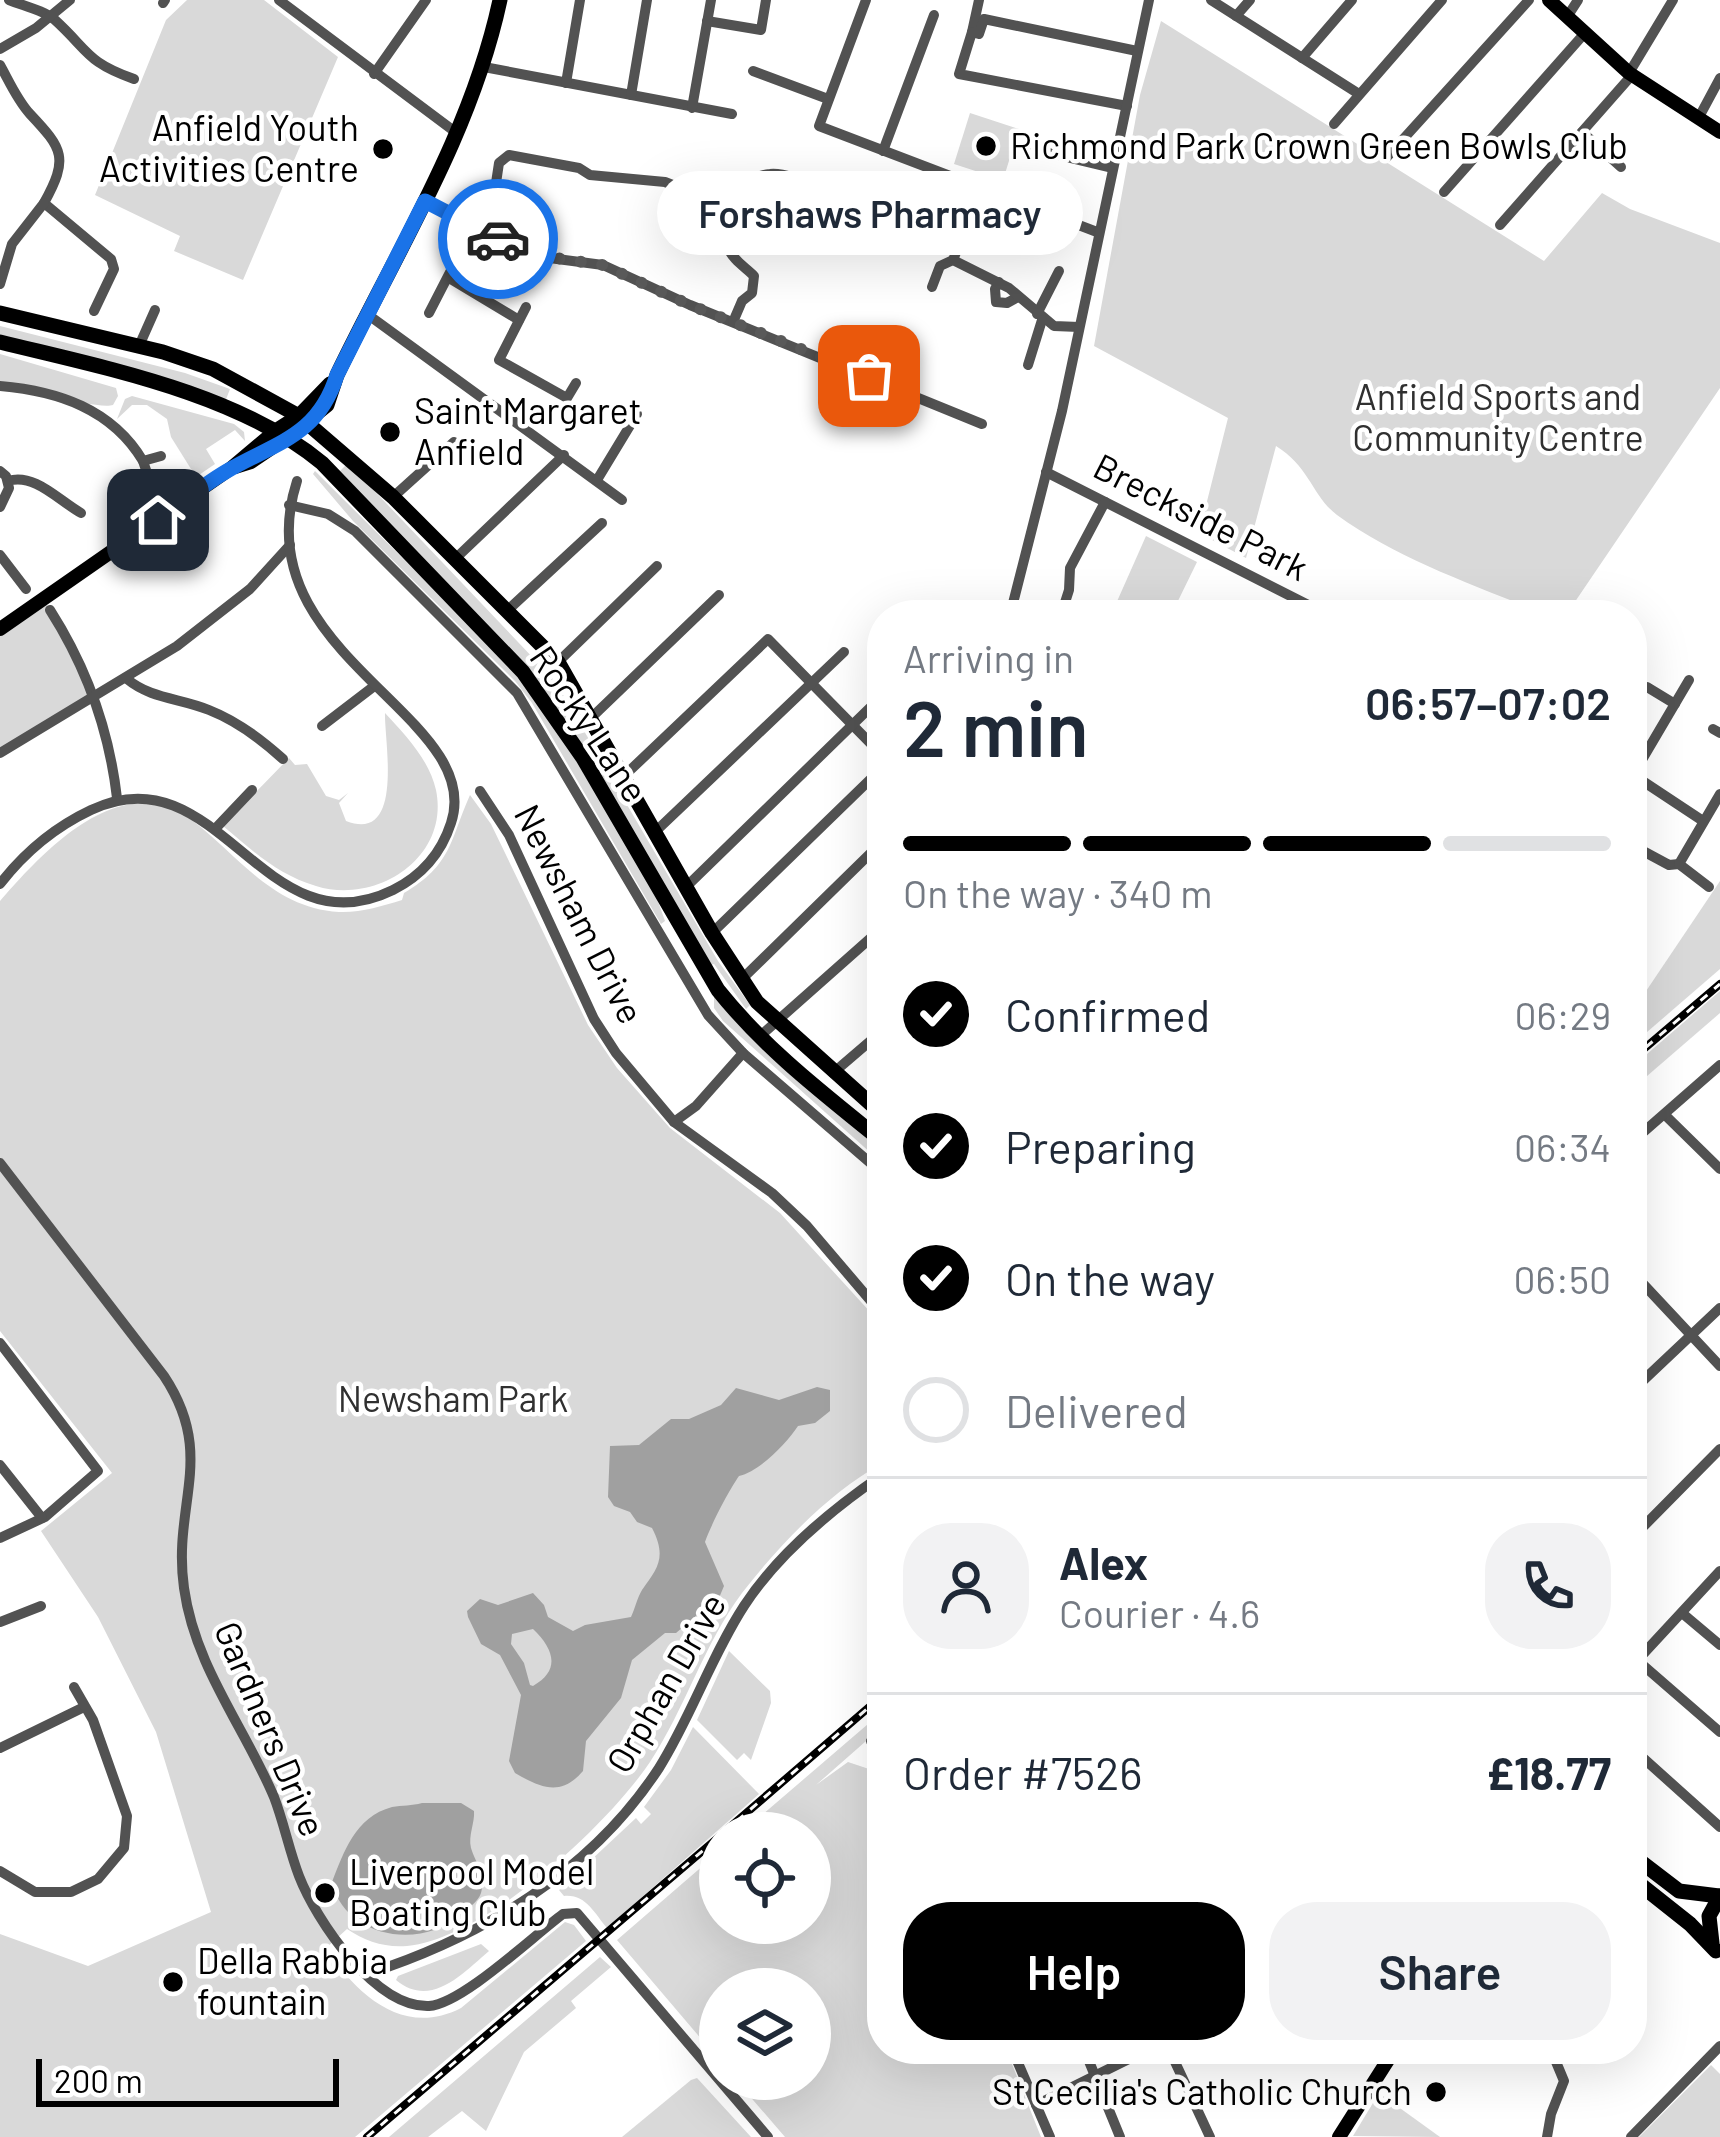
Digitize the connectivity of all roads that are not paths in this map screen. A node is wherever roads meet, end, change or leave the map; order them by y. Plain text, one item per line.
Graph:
1 (9, 0) edge
2 (70, 0) edge
3 (279, 0) edge
4 (426, 0) edge
5 (500, 0) edge
6 (580, 0) edge
7 (647, 0) edge
8 (711, 0) edge
9 (766, 0) edge
10 (866, 0) edge
11 (979, 0) edge
12 (1149, 0) edge
13 (1210, 0) edge
14 (1250, 0) edge
15 (1352, 0) edge
16 (1442, 0) edge
17 (1529, 0) edge
18 (1549, 0) edge
19 (1578, 0) edge
20 (1673, 0) edge
21 (934, 15) dead end
22 (52, 16) junction
23 (1236, 16) junction
24 (1567, 17) junction
25 (707, 21) junction
26 (972, 32) junction
27 (1585, 34) junction
28 (0, 49) edge
29 (1137, 51) junction
30 (1302, 58) junction
31 (0, 64) edge
32 (484, 67) junction
33 (753, 71) dead end
34 (374, 74) junction
35 (1631, 74) junction
36 (1720, 78) edge
37 (134, 79) dead end
38 (566, 83) junction
39 (1359, 94) junction
40 (632, 95) junction
41 (828, 99) junction
42 (1127, 106) junction
43 (692, 108) junction
44 (732, 114) dead end
45 (1698, 119) junction
46 (1334, 124) dead end
47 (1582, 132) junction
48 (1720, 132) edge
49 (458, 134) junction
50 (1020, 146) dead end
51 (883, 151) junction
52 (1387, 157) dead end
53 (1621, 167) dead end
54 (1112, 168) junction
55 (1444, 192) dead end
56 (833, 194) dead end
57 (425, 201) junction
58 (44, 203) junction
59 (731, 208) junction
60 (969, 220) dead end
61 (1500, 225) dead end
62 (472, 229) junction
63 (1097, 232) junction
64 (953, 260) junction
65 (1058, 271) dead end
66 (449, 278) junction
67 (0, 284) edge
68 (932, 287) dead end
69 (88, 289) dead end
70 (102, 294) junction
71 (526, 307) dead end
72 (155, 310) dead end
73 (94, 311) dead end
74 (0, 313) edge
75 (429, 313) dead end
76 (367, 314) junction
77 (1040, 317) junction
78 (519, 320) junction
79 (733, 322) junction
80 (1078, 327) junction
81 (0, 342) edge
82 (139, 346) junction
83 (1028, 365) dead end
84 (576, 383) dead end
85 (0, 386) edge
86 (637, 414) dead end
87 (304, 420) junction
88 (982, 424) dead end
89 (279, 435) junction
90 (454, 442) dead end
91 (564, 455) junction
92 (161, 456) dead end
93 (143, 461) junction
94 (1046, 472) junction
95 (4, 476) edge
96 (148, 479) dead end
97 (597, 480) junction
98 (297, 481) dead end
99 (393, 497) junction
100 (622, 500) dead end
101 (1105, 502) junction
102 (65, 504) junction
103 (289, 505) junction
104 (0, 507) edge
105 (81, 513) dead end
106 (56, 519) dead end
107 (602, 523) dead end
108 (290, 545) junction
109 (0, 555) edge
110 (455, 559) junction
111 (657, 566) dead end
112 (6, 571) edge
113 (26, 589) dead end
114 (719, 595) dead end
115 (1014, 600) edge
116 (1065, 600) edge
117 (1298, 600) edge
118 (509, 609) junction
119 (50, 610) dead end
120 (0, 629) edge
121 (844, 652) dead end
122 (558, 662) junction
123 (127, 679) junction
124 (1689, 680) dead end
125 (812, 684) junction
126 (374, 687) junction
127 (1647, 687) dead end
128 (94, 696) junction
129 (1676, 704) junction
130 (867, 711) edge
131 (592, 717) junction
132 (853, 725) junction
133 (322, 726) dead end
134 (867, 739) edge
135 (1647, 751) edge
136 (0, 753) edge
137 (284, 759) dead end
138 (624, 776) junction
139 (867, 783) edge
140 (1647, 784) edge
141 (252, 790) dead end
142 (479, 791) dead end
143 (1720, 794) edge
144 (117, 798) junction
145 (1702, 821) junction
146 (215, 830) junction
147 (656, 831) junction
148 (1647, 852) edge
149 (867, 857) edge
150 (1679, 863) junction
151 (0, 884) edge
152 (687, 886) junction
153 (1708, 887) dead end
154 (712, 933) junction
155 (867, 941) edge
156 (741, 980) junction
157 (776, 1021) junction
158 (759, 1037) junction
159 (867, 1044) edge
160 (743, 1053) junction
161 (1720, 1065) edge
162 (833, 1073) junction
163 (867, 1101) edge
164 (1665, 1115) junction
165 (674, 1122) junction
166 (867, 1128) edge
167 (1647, 1130) edge
168 (867, 1159) edge
169 (0, 1162) edge
170 (1720, 1169) edge
171 (1647, 1288) edge
172 (867, 1297) edge
173 (1720, 1308) edge
174 (1691, 1336) junction
175 (0, 1343) edge
176 (1720, 1366) edge
177 (1647, 1377) edge
178 (1720, 1449) edge
179 (0, 1465) edge
180 (867, 1485) edge
181 (42, 1518) junction
182 (1647, 1523) edge
183 (0, 1538) edge
184 (1720, 1571) edge
185 (41, 1606) dead end
186 (1682, 1613) junction
187 (0, 1622) edge
188 (1720, 1645) edge
189 (1647, 1650) edge
190 (1647, 1673) edge
191 (74, 1687) dead end
192 (82, 1708) junction
193 (1720, 1732) edge
194 (0, 1748) edge
195 (1647, 1761) edge
196 (1720, 1827) edge
197 (1647, 1866) edge
198 (0, 1871) edge
199 (1647, 1890) edge
200 (1719, 1896) edge
201 (1718, 1954) edge
202 (367, 1974) junction
203 (1720, 2046) edge
204 (1018, 2064) edge
205 (1090, 2064) edge
206 (1120, 2064) edge
207 (1176, 2064) edge
208 (1384, 2064) edge
209 (1557, 2064) edge
210 (1095, 2077) junction
211 (1036, 2105) junction
212 (768, 2137) edge
213 (1050, 2137) edge
214 (1120, 2137) edge
215 (1210, 2137) edge
216 (1339, 2137) edge
217 (1547, 2137) edge
218 (1631, 2137) edge

1 - 22 street
2 - 22 street
3 - 34 street
4 - 34 street
5 - 32 highway
6 - 38 street
7 - 40 street
8 - 25 street
9 - 25 street
10 - 41 street
11 - 26 street
12 - 29 street
13 - 23 street
14 - 23 street
15 - 30 street
16 - 39 street
17 - 52 street
18 - 24 main road
19 - 24 street
20 - 35 street
21 - 51 street
22 - 28 street
22 - 37 street
23 - 30 street
24 - 27 main road
25 - 43 street
26 - 29 street
26 - 42 street
27 - 35 main road
27 - 55 street
29 - 42 street
30 - 39 street
31 - 58 street
32 - 38 street
32 - 49 highway
33 - 41 street
34 - 49 street
35 - 45 main road
35 - 47 street
36 - 45 street
38 - 40 street
39 - 46 street
40 - 43 street
41 - 51 street
42 - 54 street
43 - 44 street
45 - 48 main road
47 - 53 street
47 - 61 street
49 - 57 highway
50 - 54 street
51 - 63 street
54 - 63 street
56 - 59 street
57 - 62 street
57 - 76 highway
58 - 67 street
58 - 70 street
59 - 62 street
59 - 79 street
60 - 64 street
62 - 66 street
62 - 79 street
63 - 80 street
64 - 68 street
64 - 77 street
65 - 77 street
66 - 75 street
66 - 78 street
69 - 70 street
70 - 73 street
71 - 78 street
72 - 82 street
74 - 82 highway, Rocky Lane
76 - 87 highway
76 - 91 street
77 - 80 street
77 - 83 street
78 - 84 street
79 - 88 street
80 - 94 street
81 - 89 highway, Rocky Lane
82 - 87 highway, Rocky Lane
85 - 93 street
86 - 97 street
87 - 89 highway
87 - 99 highway, Rocky Lane
89 - 120 main road
89 - 158 highway, Rocky Lane
90 - 99 street
91 - 97 street
91 - 110 street
92 - 93 street
93 - 96 street
94 - 101 street, Breckside Park
94 - 115 street
95 - 102 street
95 - 104 street
97 - 100 street
98 - 103 street
99 - 110 highway, Rocky Lane
101 - 116 street
101 - 117 street, Breckside Park
102 - 105 street
102 - 106 street
103 - 108 street
103 - 160 street
107 - 118 street
108 - 123 street
108 - 126 street
109 - 112 street
110 - 118 highway, Rocky Lane
111 - 122 street
112 - 113 street
114 - 131 street
118 - 122 highway, Rocky Lane
119 - 128 street
121 - 125 street
122 - 131 highway, Rocky Lane
123 - 128 street
123 - 137 street
124 - 129 street
125 - 132 street
125 - 138 street
125 - 147 street
126 - 133 street
126 - 146 street
127 - 129 street
128 - 136 street
128 - 144 street
129 - 135 street
130 - 132 street
131 - 138 highway, Rocky Lane
132 - 134 street
132 - 152 street
138 - 147 highway, Rocky Lane
139 - 154 street
140 - 145 street
141 - 146 street
142 - 165 street, Newsham Drive
143 - 145 street
144 - 146 street
144 - 151 street
145 - 150 street
147 - 152 highway, Rocky Lane
148 - 150 street
149 - 156 street
150 - 153 street
152 - 154 highway, Rocky Lane
154 - 156 highway, Rocky Lane
155 - 157 street
156 - 157 highway, Rocky Lane
157 - 158 street
157 - 162 highway, Rocky Lane
158 - 166 highway, Rocky Lane
159 - 162 street
160 - 165 street
160 - 168 street
161 - 164 street
162 - 163 highway, Rocky Lane
164 - 167 street
164 - 170 street
165 - 172 street, Newsham Drive
169 - 202 street, Gardners Drive
171 - 174 street
173 - 174 street
174 - 176 street
174 - 177 street
175 - 181 street
178 - 182 street
179 - 181 street
180 - 202 street, Orphan Drive
181 - 183 street
184 - 186 street
185 - 187 street
186 - 188 street
186 - 189 street
190 - 193 street
191 - 192 street
192 - 194 street
192 - 198 street
195 - 196 street
197 - 200 highway
199 - 201 highway
200 - 201 highway
202 - 212 street, Gardners Drive
203 - 218 street
204 - 211 street
205 - 210 street
206 - 210 street
207 - 215 street
208 - 216 main road
209 - 217 street
210 - 211 street
210 - 214 street
211 - 213 street

